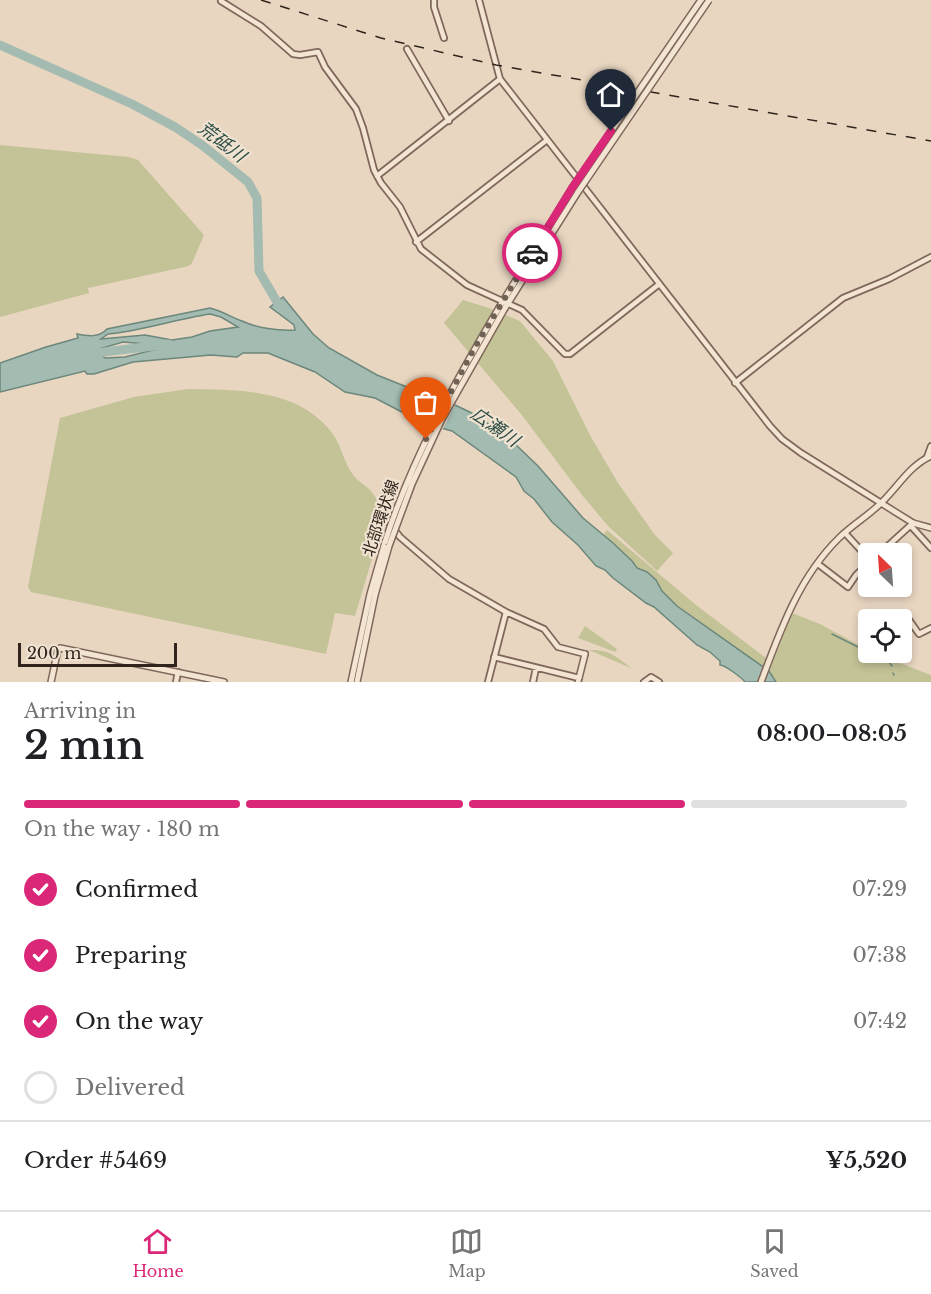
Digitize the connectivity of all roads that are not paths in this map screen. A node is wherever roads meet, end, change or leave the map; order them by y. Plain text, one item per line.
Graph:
1 (435, 0) edge
2 (479, 0) edge
3 (701, 0) edge
4 (709, 0) edge
5 (221, 1) edge
6 (444, 38) dead end
7 (407, 49) dead end
8 (500, 79) junction
9 (449, 121) junction
10 (547, 140) junction
11 (377, 176) junction
12 (575, 190) junction
13 (416, 242) junction
14 (931, 257) edge
15 (658, 285) junction
16 (504, 304) junction
17 (735, 383) junction
18 (931, 446) edge
19 (929, 457) edge
20 (881, 503) junction
21 (386, 519) dead end
22 (912, 525) junction
23 (931, 528) edge
24 (845, 533) junction
25 (892, 543) edge
26 (387, 544) junction
27 (858, 547) edge
28 (931, 548) edge
29 (818, 564) junction
30 (858, 573) edge
31 (506, 612) junction
32 (912, 624) edge
33 (931, 628) edge
34 (585, 654) joint
35 (494, 657) junction
36 (536, 668) junction
37 (178, 672) junction
38 (578, 680) edge
39 (51, 682) edge
40 (176, 682) edge
41 (224, 682) edge
42 (351, 682) edge
43 (357, 682) edge
44 (488, 682) edge
45 (533, 682) edge
46 (644, 682) edge
47 (659, 682) edge
48 (761, 682) edge

1 - 6 street
2 - 8 street
3 - 12 street, bridge
4 - 12 street, bridge
5 - 11 street
7 - 9 street
8 - 9 street
8 - 10 street
9 - 11 street
10 - 13 street
10 - 15 street
11 - 13 street
12 - 16 street, 北部環状線
13 - 16 street
14 - 17 street
15 - 16 street
15 - 17 street
16 - 26 street, 北部環状線, bridge
17 - 20 street
18 - 19 street
19 - 20 street
20 - 22 street
20 - 24 street
21 - 31 street
22 - 23 street
22 - 25 street
22 - 28 street
24 - 27 street
24 - 29 street
26 - 42 street, 北部環状線
26 - 43 street, 北部環状線
29 - 30 street
29 - 48 street
31 - 34 street
31 - 35 street
32 - 33 street
34 - 38 street
35 - 36 street
35 - 44 street
36 - 38 street
36 - 45 street
37 - 39 street
37 - 40 street
37 - 41 street
46 - 47 street

